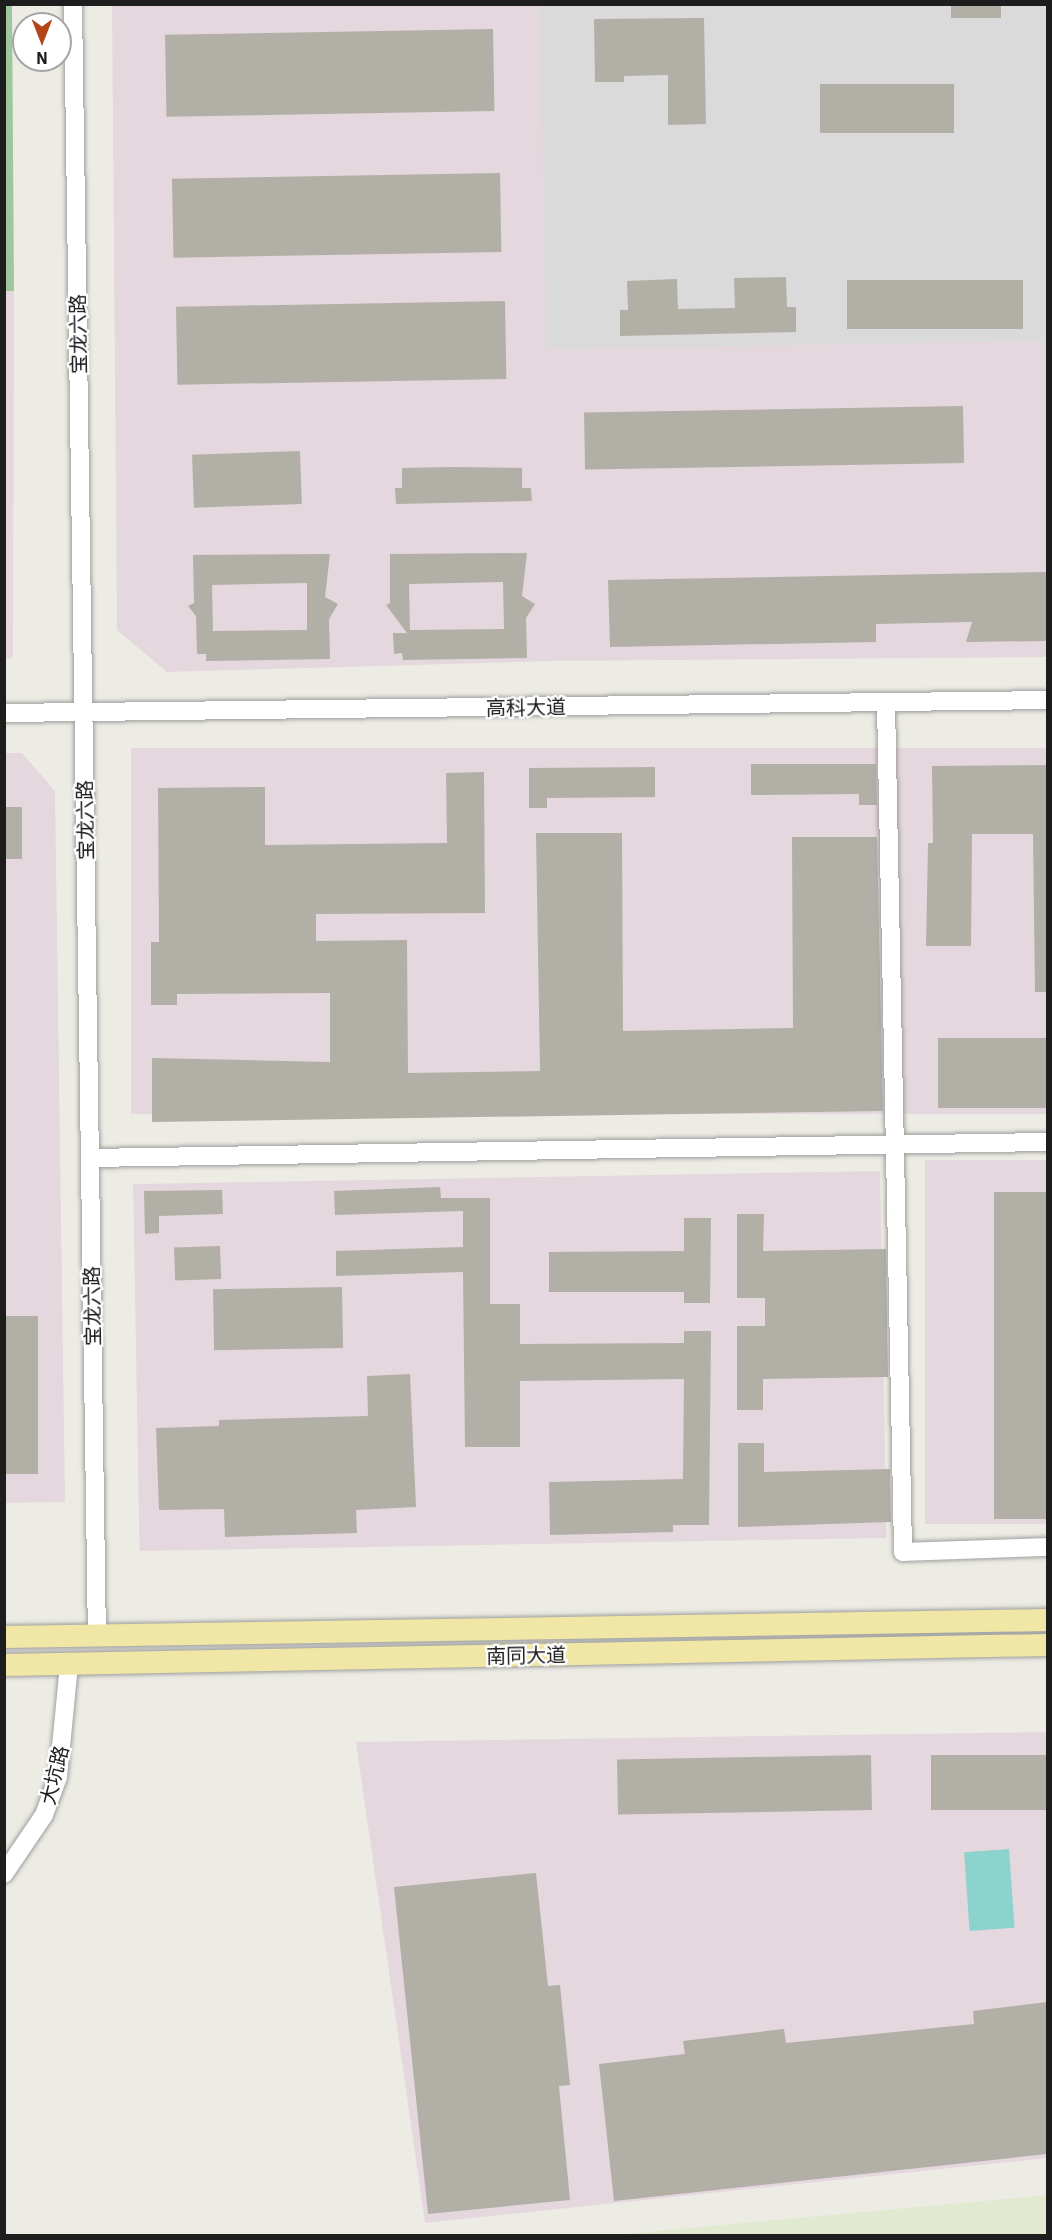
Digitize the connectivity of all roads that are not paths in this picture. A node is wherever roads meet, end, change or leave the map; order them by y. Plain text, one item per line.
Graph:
1 (73, 4) edge
2 (1047, 700) edge
3 (886, 703) junction
4 (83, 712) junction
5 (4, 713) edge
6 (1047, 1142) edge
7 (897, 1143) junction
8 (90, 1158) junction
9 (1047, 1547) edge
10 (1047, 1620) edge
11 (97, 1636) junction
12 (4, 1637) edge
13 (1047, 1645) edge
14 (69, 1664) junction
15 (4, 1665) edge
16 (4, 1874) edge

1 - 4 street, 宝龙六路
2 - 3 street, 高科大道
3 - 4 street, 高科大道
3 - 7 street
4 - 5 street, 高科大道
4 - 8 street, 宝龙六路
6 - 7 street
7 - 8 street
7 - 9 street
8 - 11 street, 宝龙六路
10 - 11 main road, 南同大道
11 - 12 main road, 南同大道
13 - 14 main road, 南同大道
14 - 15 main road, 南同大道
14 - 16 street, 大坑路

